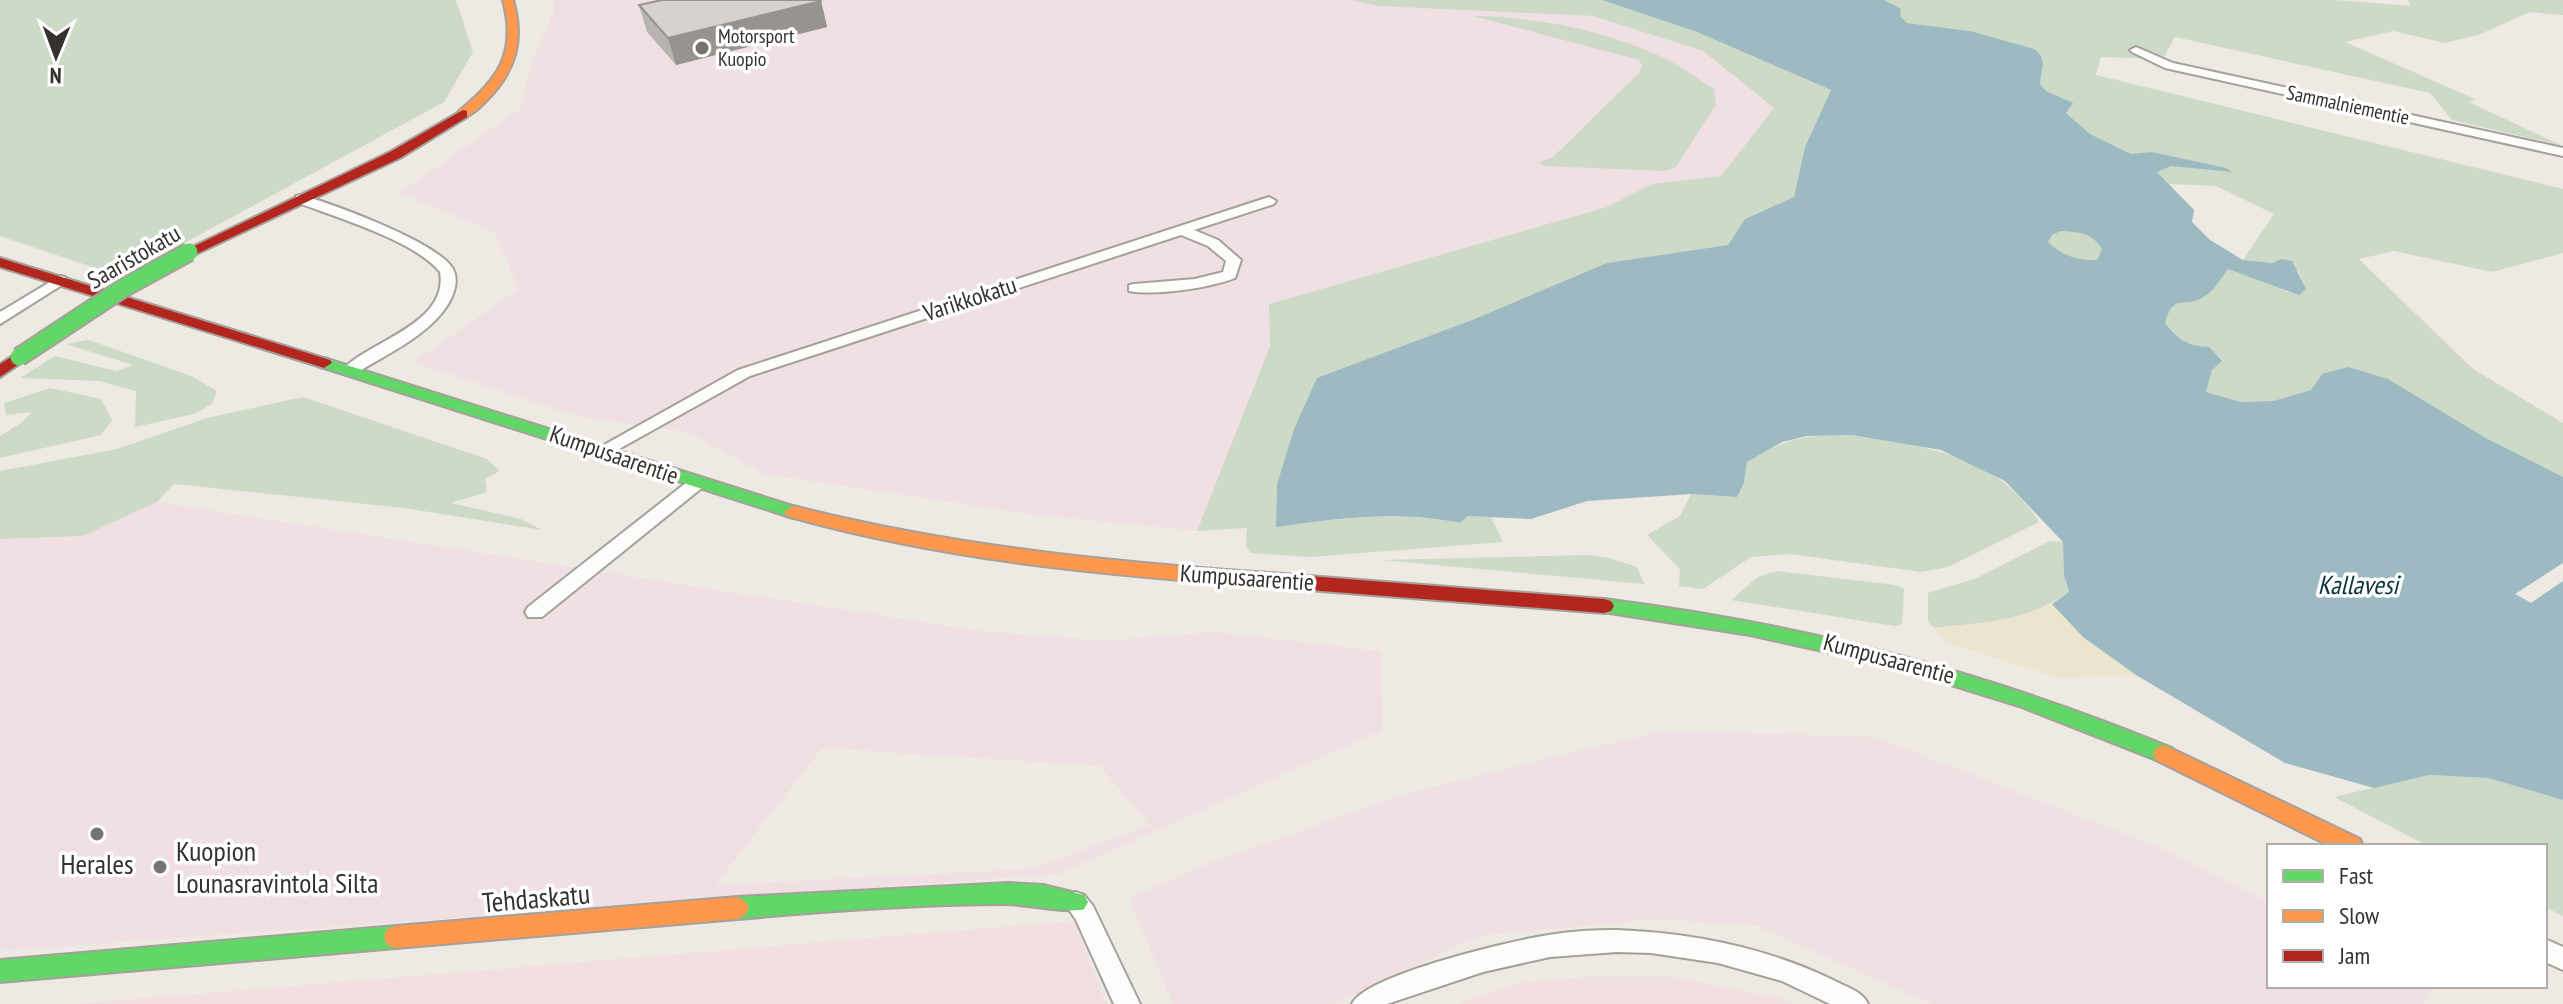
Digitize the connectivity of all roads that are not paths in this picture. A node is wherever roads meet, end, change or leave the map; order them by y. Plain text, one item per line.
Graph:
1 (508, 0) edge
2 (2136, 50) dead end
3 (2563, 152) edge
4 (301, 199) junction
5 (1269, 201) dead end
6 (1182, 230) junction
7 (0, 262) edge
8 (60, 280) junction
9 (1134, 288) dead end
10 (0, 319) edge
11 (350, 370) junction
12 (0, 372) edge
13 (604, 450) junction
14 (697, 483) junction
15 (535, 612) dead end
16 (2348, 844) edge
17 (0, 971) edge
18 (1127, 1004) edge
19 (1365, 1004) edge
20 (1855, 1004) edge

1 - 4 street, Saaristokatu
2 - 3 street, Sammalniementie
4 - 11 street
4 - 12 street, Saaristokatu, bridge
5 - 6 street, Varikkokatu
6 - 9 street
6 - 13 street, Varikkokatu
7 - 8 street
8 - 10 street
8 - 11 street, Kumpusaarentie
11 - 13 street, Kumpusaarentie
13 - 14 street, Kumpusaarentie
14 - 15 street
14 - 16 street, Kumpusaarentie
17 - 18 street, Tehdaskatu
19 - 20 street

